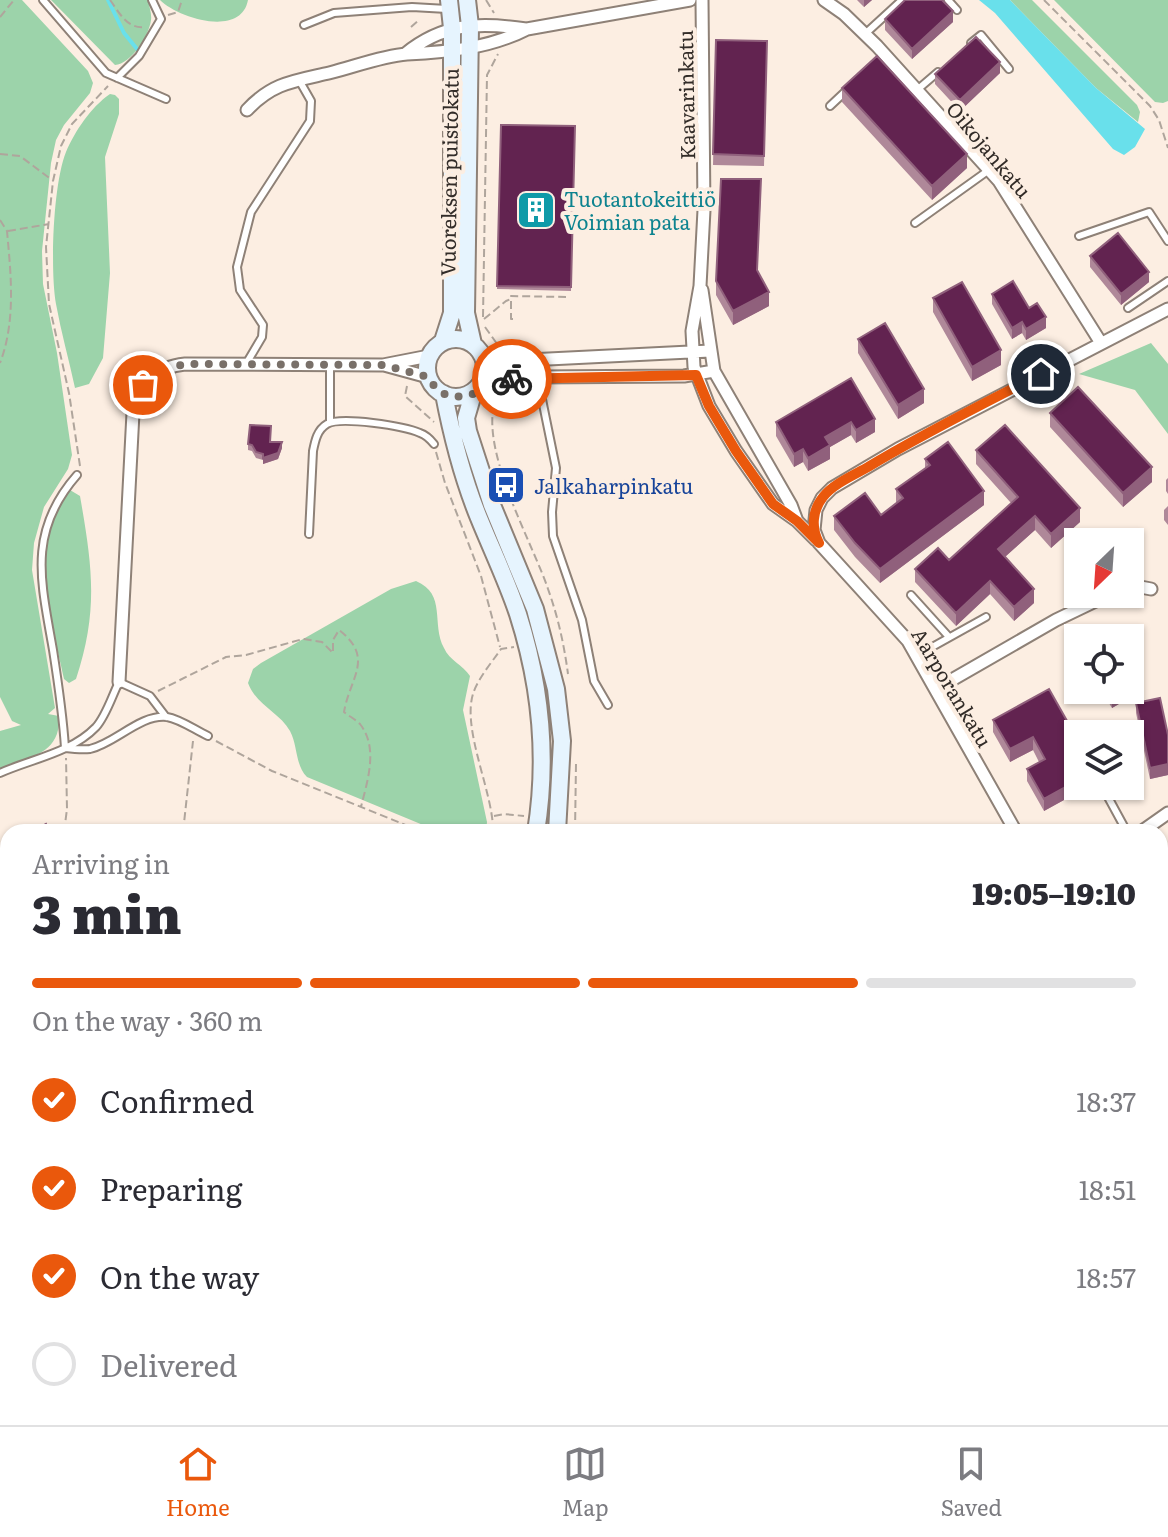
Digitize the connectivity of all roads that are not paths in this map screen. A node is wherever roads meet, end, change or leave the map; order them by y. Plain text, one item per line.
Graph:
1 (43, 0) edge
2 (152, 0) edge
3 (467, 0) edge
4 (690, 0) edge
5 (702, 0) edge
6 (824, 0) edge
7 (902, 0) edge
8 (948, 0) edge
9 (450, 4) edge
10 (957, 10) dead end
11 (304, 25) dead end
12 (470, 26) junction
13 (452, 28) junction
14 (527, 29) junction
15 (865, 34) junction
16 (470, 47) junction
17 (452, 50) junction
18 (883, 53) junction
19 (960, 53) edge
20 (405, 54) junction
21 (949, 63) edge
22 (872, 64) edge
23 (1009, 69) dead end
24 (117, 78) junction
25 (299, 80) junction
26 (851, 85) edge
27 (917, 90) junction
28 (166, 99) dead end
29 (830, 106) dead end
30 (247, 110) dead end
31 (989, 170) junction
32 (915, 223) dead end
33 (1079, 236) dead end
34 (1168, 241) edge
35 (1168, 281) edge
36 (700, 286) junction
37 (1128, 308) dead end
38 (1168, 309) edge
39 (443, 341) junction
40 (1101, 343) junction
41 (473, 344) junction
42 (710, 351) junction
43 (691, 352) junction
44 (429, 356) junction
45 (483, 358) junction
46 (534, 360) junction
47 (246, 364) junction
48 (330, 364) junction
49 (383, 365) junction
50 (714, 371) junction
51 (696, 375) junction
52 (428, 377) junction
53 (537, 377) junction
54 (477, 389) junction
55 (444, 394) junction
56 (330, 422) junction
57 (434, 444) road end
58 (77, 475) road end
59 (797, 521) junction
60 (309, 534) dead end
61 (819, 543) junction
62 (1144, 588) edge
63 (1151, 589) dead end
64 (911, 595) dead end
65 (1081, 608) edge
66 (986, 617) dead end
67 (949, 637) junction
68 (916, 656) junction
69 (119, 682) junction
70 (936, 689) junction
71 (608, 705) dead end
72 (166, 717) junction
73 (208, 736) road end
74 (65, 748) junction
75 (0, 773) edge
76 (1110, 800) edge
77 (538, 824) edge
78 (557, 824) edge
79 (1012, 824) edge
80 (1123, 824) edge

1 - 24 lane
2 - 24 lane
3 - 12 main road, Vuoreksen puistokatu
4 - 14 street
5 - 36 street, Kaavarinkatu
6 - 15 street, Oikojankatu
7 - 15 lane
8 - 10 lane
9 - 11 lane
9 - 13 main road, Vuoreksen puistokatu
12 - 13 street
12 - 14 street
12 - 16 main road, Vuoreksen puistokatu
13 - 17 main road, Vuoreksen puistokatu
13 - 20 street
14 - 16 street
15 - 18 street, Oikojankatu
16 - 17 street
16 - 41 main road, Vuoreksen puistokatu
17 - 20 street
17 - 39 main road, Vuoreksen puistokatu
18 - 22 lane
18 - 27 street, Oikojankatu
19 - 23 lane
20 - 25 street
21 - 27 lane
24 - 28 lane
25 - 30 street
25 - 47 lane
26 - 29 lane
27 - 31 street, Oikojankatu
31 - 32 lane
31 - 40 street, Oikojankatu
33 - 34 lane
35 - 37 lane
36 - 42 street, Kaavarinkatu
36 - 43 street, Kaavarinkatu
38 - 40 street
39 - 41 main road
39 - 44 main road
40 - 61 street
41 - 45 main road
42 - 43 street
42 - 50 street, Kaavarinkatu
43 - 46 street
43 - 51 street, Kaavarinkatu
44 - 49 street
44 - 52 main road
45 - 46 street
45 - 54 main road
46 - 53 lane
47 - 48 street
47 - 69 street
48 - 49 street
48 - 56 lane
49 - 52 street
50 - 51 street
50 - 59 street, Kaavarinkatu
51 - 53 street
51 - 59 street, Kaavarinkatu
52 - 55 main road
53 - 54 street
53 - 71 lane
54 - 55 main road
54 - 78 main road
55 - 77 main road
56 - 57 lane
56 - 60 lane
58 - 74 lane
59 - 61 street, Kaavarinkatu
61 - 68 street, Aarporankatu
62 - 63 street
64 - 67 lane
65 - 70 street
66 - 67 lane
67 - 68 lane
68 - 70 street, Aarporankatu
69 - 72 lane
69 - 74 lane
70 - 79 street, Aarporankatu
72 - 73 lane
72 - 74 lane
74 - 75 lane
76 - 80 lane

